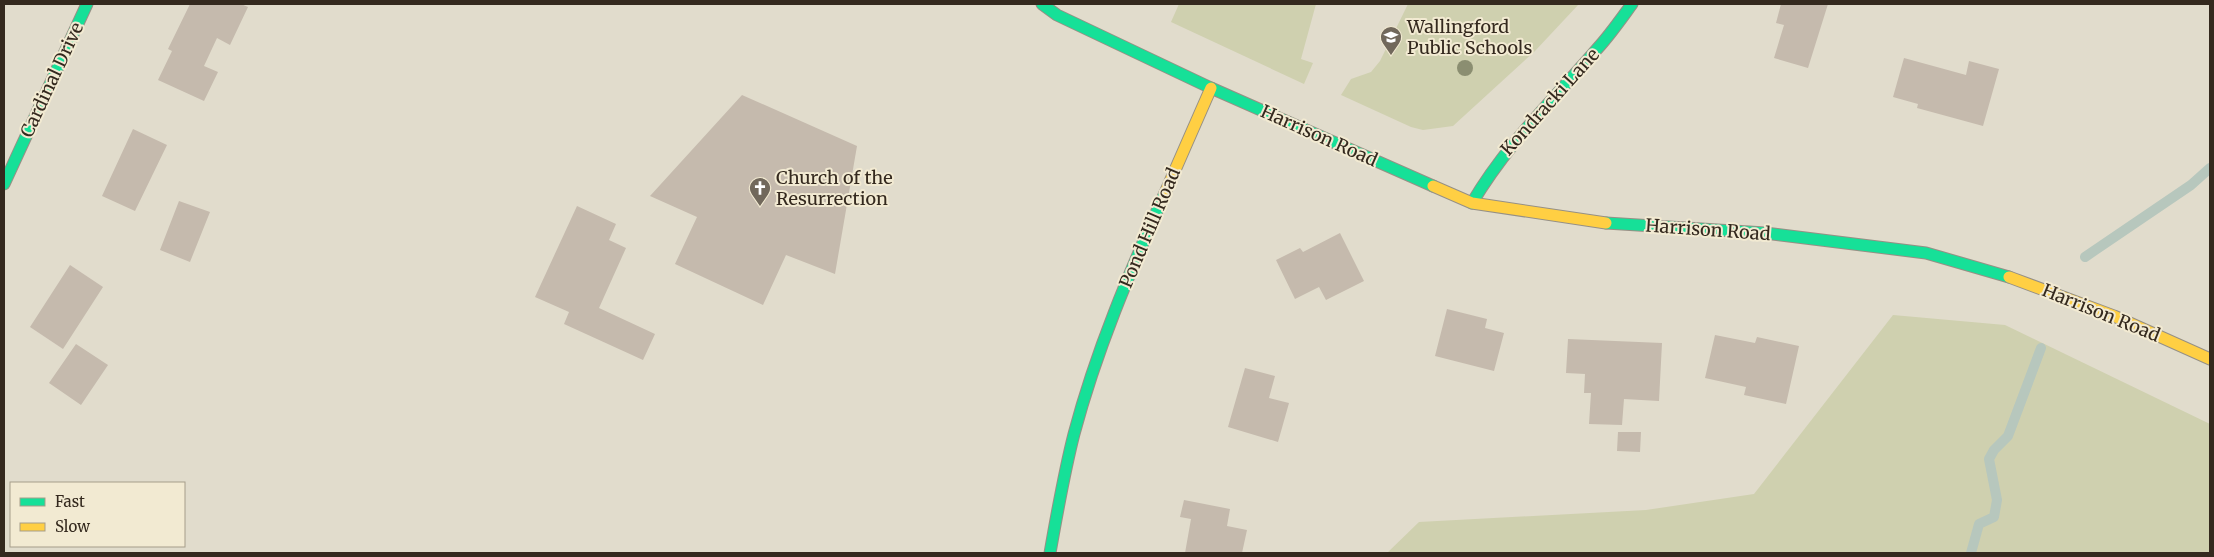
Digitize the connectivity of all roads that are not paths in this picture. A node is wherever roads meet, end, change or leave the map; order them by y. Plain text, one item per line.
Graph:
1 (87, 4) edge
2 (1042, 4) edge
3 (1632, 4) edge
4 (1211, 88) junction
5 (4, 184) edge
6 (1472, 203) junction
7 (2210, 359) edge
8 (1050, 553) edge

1 - 5 main road, Cardinal Drive
2 - 4 main road
3 - 6 main road, Kondracki Lane
4 - 6 main road, Harrison Road
4 - 8 main road, Pond Hill Road
6 - 7 main road, Harrison Road

